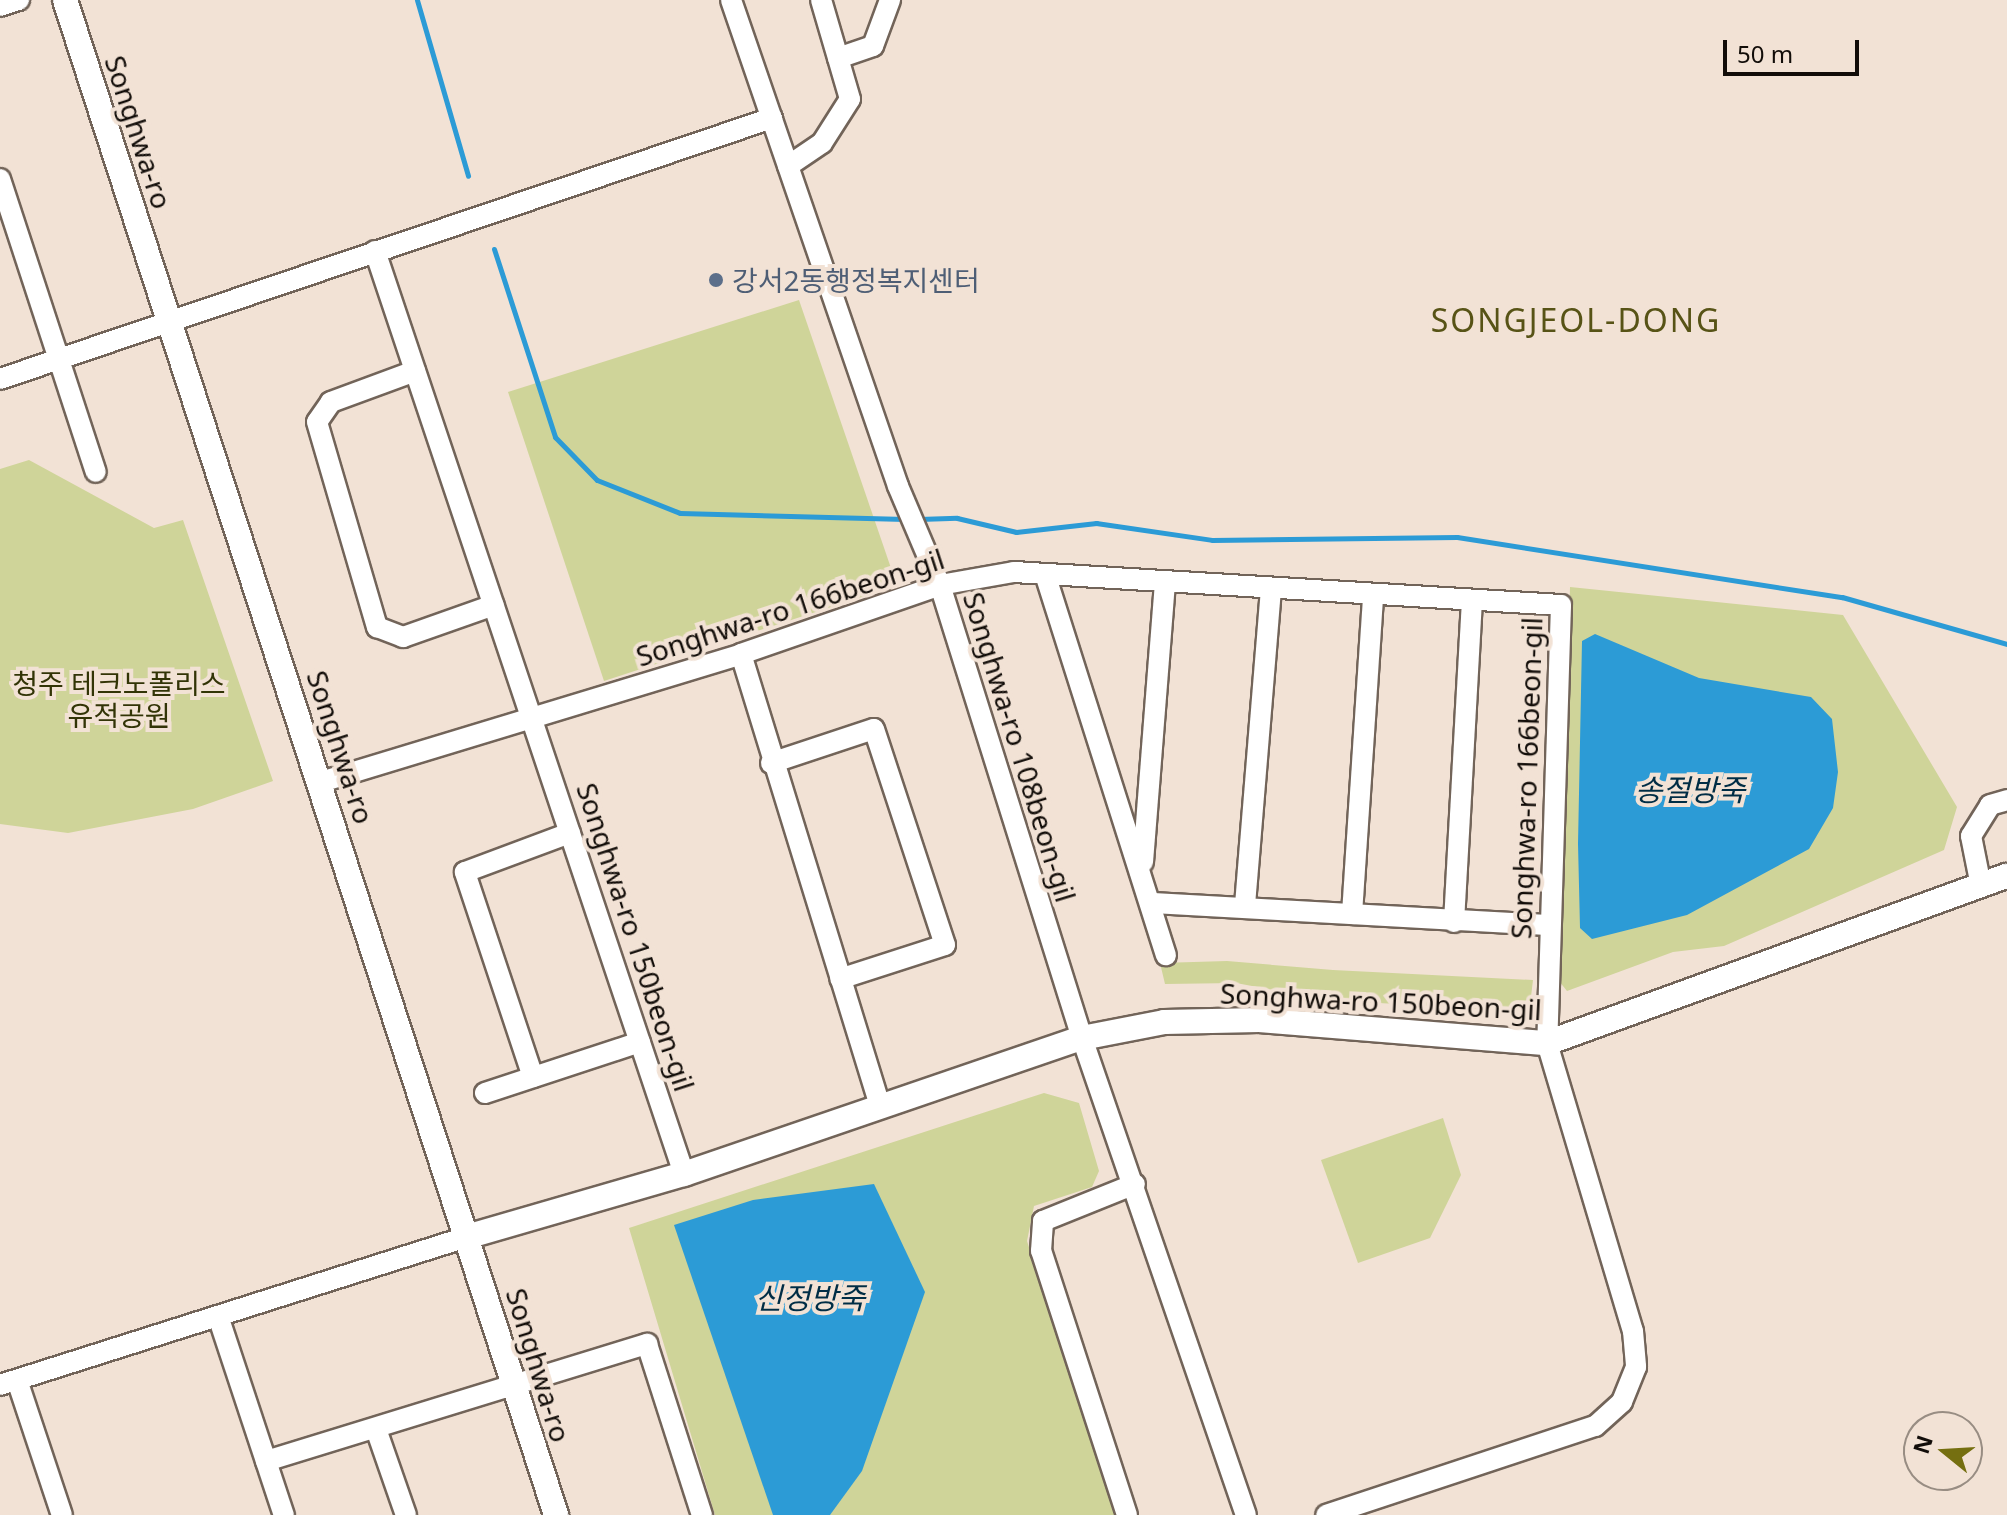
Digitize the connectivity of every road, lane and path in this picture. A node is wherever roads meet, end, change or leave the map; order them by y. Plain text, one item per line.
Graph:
1 (19, 0) edge
2 (65, 0) edge
3 (731, 0) edge
4 (821, 0) edge
5 (890, 0) edge
6 (0, 6) edge
7 (838, 58) junction
8 (772, 118) junction
9 (788, 166) junction
10 (0, 179) edge
11 (375, 251) junction
12 (168, 317) junction
13 (58, 360) junction
14 (415, 371) junction
15 (0, 379) edge
16 (96, 472) dead end
17 (1045, 574) junction
18 (1165, 583) junction
19 (940, 585) junction
20 (1271, 588) junction
21 (1373, 597) junction
22 (1472, 603) junction
23 (494, 605) junction
24 (741, 654) junction
25 (532, 718) junction
26 (1147, 760) junction
27 (771, 763) junction
28 (1112, 778) junction
29 (321, 782) junction
30 (2007, 800) edge
31 (570, 833) junction
32 (2007, 876) edge
33 (1142, 881) junction
34 (1981, 886) junction
35 (1154, 903) junction
36 (1245, 905) junction
37 (1352, 914) junction
38 (1454, 922) junction
39 (1546, 925) junction
40 (1166, 955) dead end
41 (840, 979) junction
42 (1082, 1038) junction
43 (640, 1042) junction
44 (1547, 1043) junction
45 (533, 1077) junction
46 (485, 1093) dead end
47 (880, 1106) junction
48 (684, 1174) junction
49 (1135, 1184) junction
50 (470, 1236) junction
51 (218, 1316) junction
52 (9, 1383) edge
53 (513, 1389) junction
54 (376, 1429) junction
55 (266, 1461) junction
56 (62, 1515) edge
57 (284, 1515) edge
58 (406, 1515) edge
59 (556, 1515) edge
60 (702, 1515) edge
61 (1127, 1515) edge
62 (1246, 1515) edge
63 (1326, 1515) edge

1 - 6 street
2 - 12 street, Songhwa-ro
3 - 8 street, Songhwa-ro 108beon-gil
4 - 7 street
5 - 7 street
7 - 9 street
8 - 9 street, Songhwa-ro 108beon-gil
8 - 11 street
9 - 19 street, Songhwa-ro 108beon-gil
10 - 13 street
11 - 12 street
11 - 14 street
12 - 13 street
12 - 29 street, Songhwa-ro
13 - 15 street
13 - 16 street
14 - 23 street
14 - 23 street
17 - 18 street, Songhwa-ro 166beon-gil
17 - 19 street, Songhwa-ro 166beon-gil
17 - 28 street
18 - 20 street, Songhwa-ro 166beon-gil
18 - 26 street
19 - 24 street, Songhwa-ro 166beon-gil
19 - 42 street, Songhwa-ro 108beon-gil
20 - 21 street, Songhwa-ro 166beon-gil
20 - 36 street
21 - 22 street, Songhwa-ro 166beon-gil
21 - 37 street
22 - 38 street
22 - 39 street, Songhwa-ro 166beon-gil
23 - 25 street
24 - 25 street, Songhwa-ro 166beon-gil
24 - 27 street
25 - 29 street, Songhwa-ro 166beon-gil
25 - 31 street, Songhwa-ro 150beon-gil
26 - 28 street
26 - 33 street
27 - 41 street
27 - 41 street
28 - 33 street
29 - 50 street, Songhwa-ro
30 - 34 street
31 - 43 street, Songhwa-ro 150beon-gil
31 - 45 street
32 - 34 street, Songhwa-ro 150beon-gil
33 - 35 street
34 - 44 street, Songhwa-ro 150beon-gil
35 - 36 street
35 - 40 street
36 - 37 street
37 - 38 street
38 - 39 street
39 - 44 street, Songhwa-ro 166beon-gil
41 - 47 street
42 - 44 street, Songhwa-ro 150beon-gil
42 - 47 street, Songhwa-ro 150beon-gil
42 - 49 street, Songhwa-ro 108beon-gil
43 - 45 street
43 - 48 street, Songhwa-ro 150beon-gil
44 - 63 street, Songhwa-ro 166beon-gil
45 - 46 street
47 - 48 street, Songhwa-ro 150beon-gil
48 - 50 street, Songhwa-ro 150beon-gil
49 - 61 street
49 - 62 street, Songhwa-ro 108beon-gil
50 - 51 street
50 - 53 street, Songhwa-ro
51 - 52 street
51 - 55 street
52 - 56 street
53 - 54 street
53 - 59 street, Songhwa-ro
53 - 60 street
54 - 55 street
54 - 58 street
55 - 57 street

